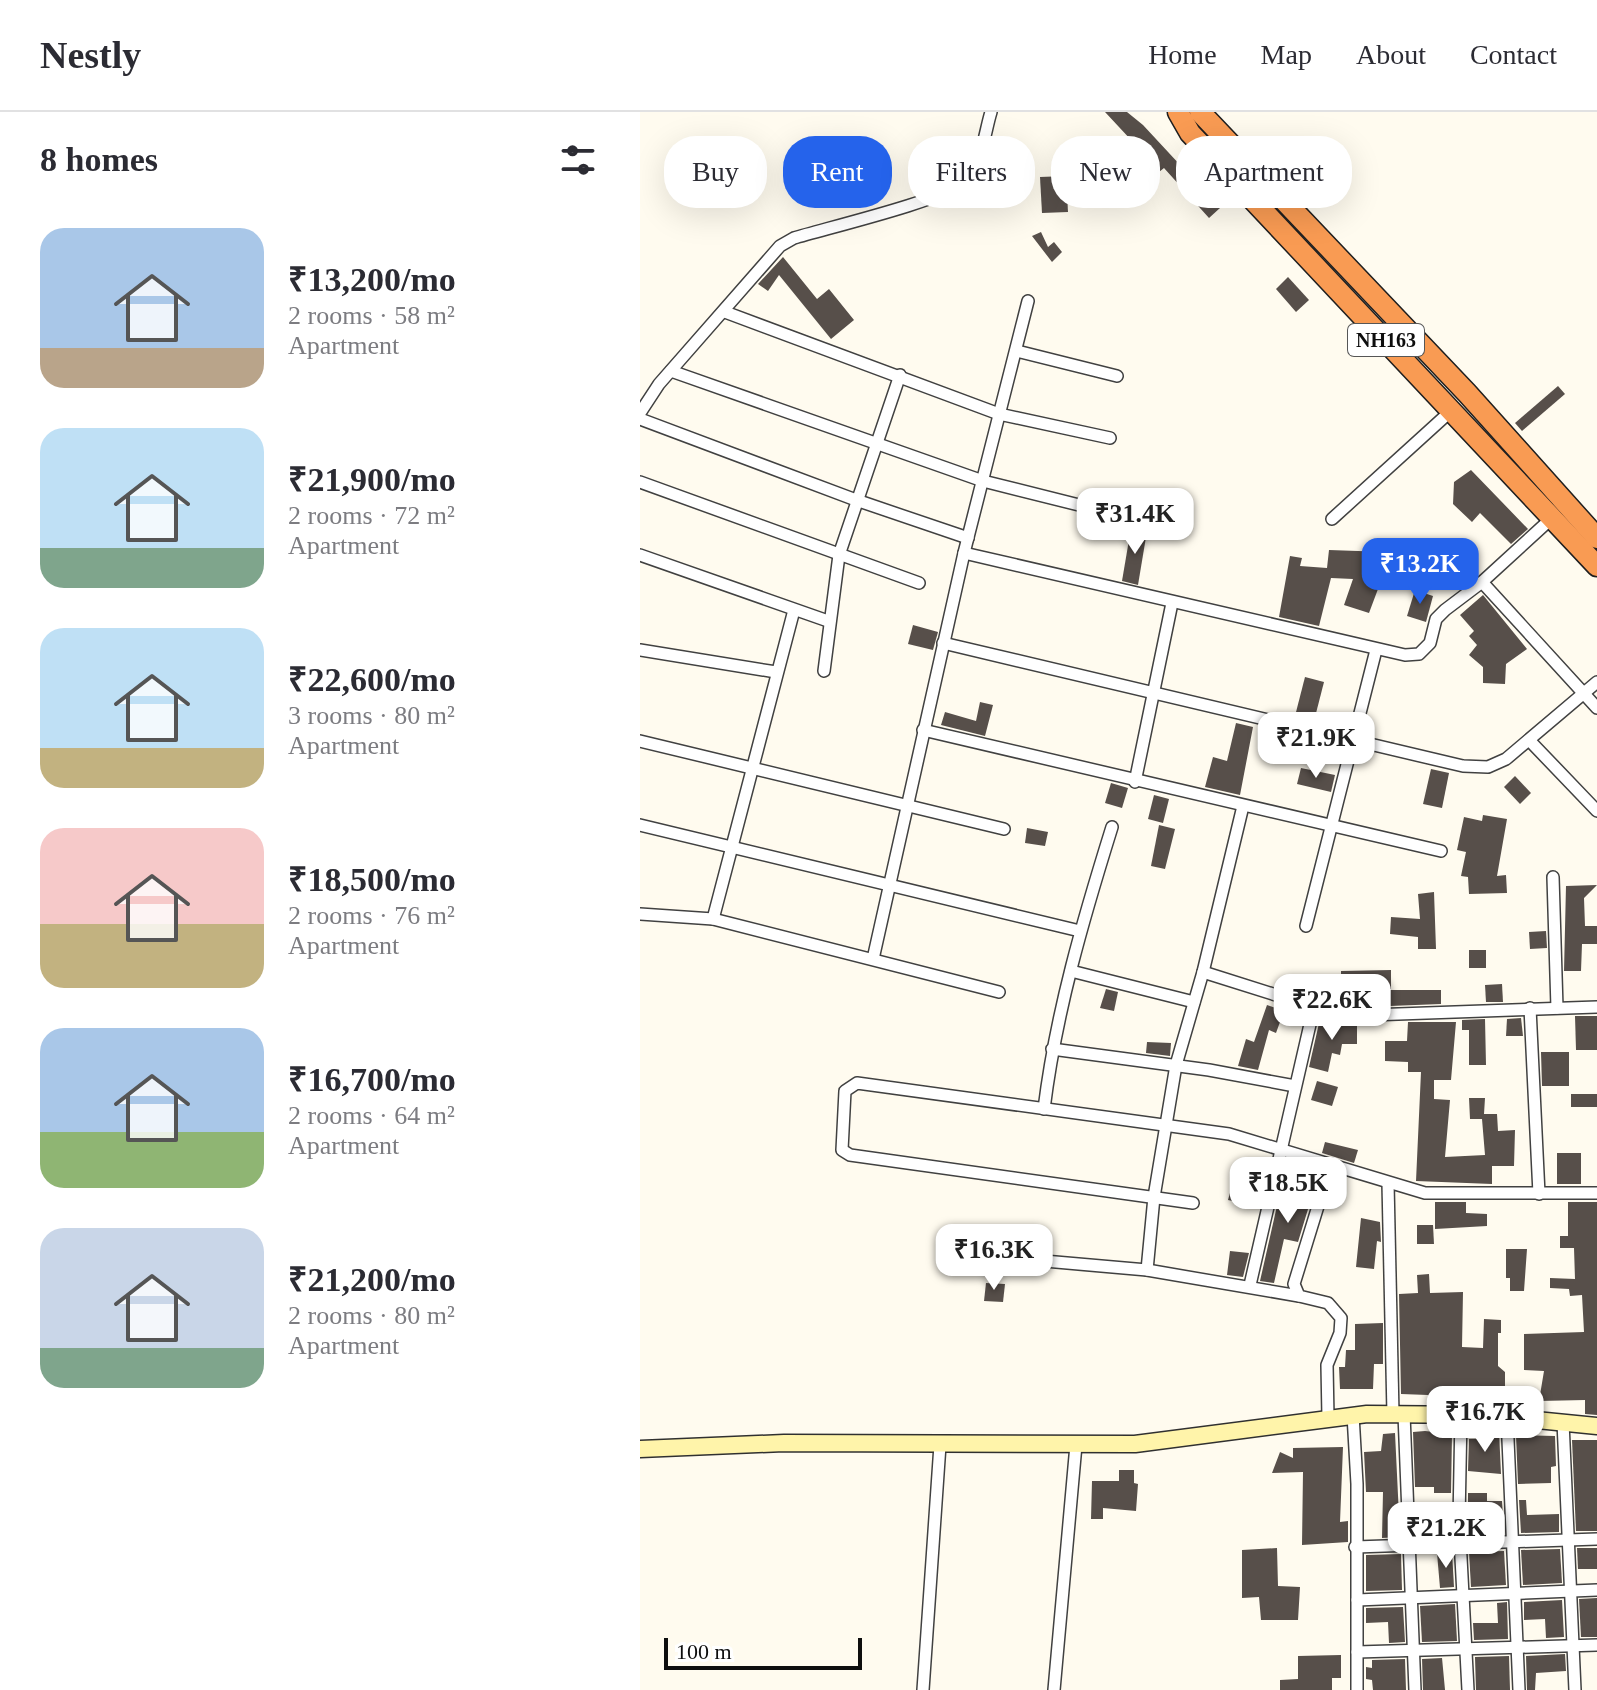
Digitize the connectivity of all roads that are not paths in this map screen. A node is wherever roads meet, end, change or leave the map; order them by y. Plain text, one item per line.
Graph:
1 (991, 112) edge
2 (1178, 112) edge
3 (1200, 112) edge
4 (1028, 301) dead end
5 (725, 312) junction
6 (1017, 351) junction
7 (671, 371) junction
8 (900, 375) junction
9 (1117, 376) dead end
10 (1452, 410) junction
11 (640, 413) edge
12 (999, 414) junction
13 (640, 419) edge
14 (1110, 438) dead end
15 (875, 444) junction
16 (983, 481) junction
17 (640, 482) edge
18 (856, 500) junction
19 (1099, 510) dead end
20 (1553, 517) junction
21 (1332, 519) dead end
22 (968, 538) junction
23 (1597, 538) edge
24 (964, 553) junction
25 (640, 555) edge
26 (839, 555) junction
27 (1597, 566) edge
28 (1482, 582) junction
29 (919, 583) dead end
30 (1172, 603) junction
31 (794, 610) junction
32 (828, 621) junction
33 (943, 643) junction
34 (640, 650) edge
35 (1376, 650) junction
36 (824, 671) dead end
37 (776, 672) junction
38 (1597, 682) edge
39 (1154, 691) junction
40 (1583, 694) junction
41 (1597, 708) edge
42 (923, 730) junction
43 (1354, 740) junction
44 (1529, 740) junction
45 (640, 741) edge
46 (752, 766) junction
47 (1135, 782) junction
48 (906, 805) junction
49 (1243, 806) junction
50 (1597, 811) edge
51 (1332, 824) junction
52 (640, 825) edge
53 (1112, 827) dead end
54 (1004, 829) dead end
55 (731, 849) junction
56 (1441, 851) dead end
57 (1553, 877) dead end
58 (887, 885) junction
59 (640, 914) edge
60 (713, 919) junction
61 (1306, 926) dead end
62 (1080, 931) junction
63 (873, 959) junction
64 (1071, 971) junction
65 (1203, 972) junction
66 (999, 992) dead end
67 (1194, 1002) junction
68 (1314, 1007) junction
69 (1597, 1007) edge
70 (1530, 1008) junction
71 (1557, 1008) junction
72 (1052, 1049) junction
73 (1176, 1065) junction
74 (1295, 1086) junction
75 (1044, 1109) junction
76 (1165, 1125) junction
77 (1281, 1148) junction
78 (1331, 1164) junction
79 (1388, 1183) junction
80 (1597, 1193) edge
81 (1539, 1194) junction
82 (1154, 1197) junction
83 (1193, 1203) dead end
84 (952, 1253) dead end
85 (1147, 1270) junction
86 (1250, 1285) junction
87 (1299, 1296) junction
88 (1398, 1414) junction
89 (1353, 1415) junction
90 (1461, 1415) junction
91 (1507, 1417) junction
92 (1328, 1418) junction
93 (1563, 1422) junction
94 (1597, 1426) edge
95 (940, 1445) junction
96 (1076, 1445) junction
97 (640, 1449) edge
98 (1597, 1539) edge
99 (1567, 1540) junction
100 (1513, 1542) junction
101 (1461, 1543) junction
102 (1409, 1544) junction
103 (1355, 1547) junction
104 (1597, 1590) edge
105 (1570, 1591) junction
106 (1515, 1594) junction
107 (1464, 1597) junction
108 (1411, 1598) junction
109 (1357, 1600) junction
110 (1597, 1645) edge
111 (1572, 1647) junction
112 (1466, 1648) junction
113 (1517, 1648) junction
114 (1413, 1650) junction
115 (1357, 1652) junction
116 (923, 1690) edge
117 (1054, 1690) edge
118 (1357, 1690) edge
119 (1415, 1690) edge
120 (1468, 1690) edge
121 (1519, 1690) edge
122 (1575, 1690) edge

1 - 5 street
2 - 10 highway, NH163
3 - 23 highway, NH163
4 - 6 street
5 - 7 street
5 - 8 street
6 - 9 street
6 - 12 street
7 - 11 street
7 - 15 street
8 - 12 street
8 - 15 street
10 - 20 highway, NH163
10 - 21 street
12 - 14 street
12 - 16 street
13 - 18 street
15 - 16 street
15 - 18 street
16 - 19 street
16 - 22 street
17 - 26 street
18 - 22 street
18 - 26 street
20 - 27 highway, NH163
20 - 28 street
22 - 24 street
24 - 30 street
24 - 33 street
25 - 31 street
26 - 29 street
26 - 32 street
28 - 35 street
28 - 40 street
30 - 35 street
30 - 39 street
31 - 32 street
31 - 37 street
32 - 36 street
33 - 39 street
33 - 42 street
34 - 37 street
35 - 43 street
37 - 46 street
38 - 40 street
39 - 43 street
39 - 47 street
40 - 41 street
40 - 44 street
42 - 47 street
42 - 48 street
43 - 44 street
43 - 51 street
44 - 50 street
45 - 46 street
46 - 48 street
46 - 55 street
47 - 49 street
48 - 54 street
48 - 58 street
49 - 51 street
49 - 65 street
51 - 56 street
51 - 61 street
52 - 55 street
53 - 62 street
55 - 58 street
55 - 60 street
57 - 71 street
58 - 62 street
58 - 63 street
59 - 60 street
60 - 63 street
62 - 64 street
63 - 66 street
64 - 67 street
64 - 72 street
65 - 67 street
65 - 68 street
67 - 73 street
68 - 70 street
68 - 74 street
69 - 71 street
70 - 71 street
70 - 81 street
72 - 73 street
72 - 75 street
73 - 74 street
73 - 76 street
74 - 77 street
75 - 76 street
75 - 82 street
76 - 77 street
76 - 82 street
77 - 78 street
77 - 86 street
78 - 79 street
78 - 87 street
79 - 81 street
79 - 88 street
80 - 81 street
82 - 83 street
82 - 85 street
84 - 85 street
85 - 86 street
86 - 87 street
87 - 92 street
88 - 89 street
88 - 90 street
88 - 102 street
89 - 92 street
89 - 103 street
90 - 91 street
90 - 101 street
91 - 93 street
91 - 100 street
92 - 96 street
93 - 94 street
93 - 99 street
95 - 96 street
95 - 97 street
95 - 116 street
96 - 117 street
98 - 99 street
99 - 100 street
99 - 105 street
100 - 101 street
100 - 106 street
101 - 102 street
101 - 107 street
102 - 103 street
102 - 108 street
103 - 109 street
104 - 105 street
105 - 106 street
105 - 111 street
106 - 107 street
106 - 113 street
107 - 108 street
107 - 112 street
108 - 109 street
108 - 114 street
109 - 115 street
110 - 111 street
111 - 113 street
111 - 122 street
112 - 113 street
112 - 114 street
112 - 120 street
113 - 121 street
114 - 115 street
114 - 119 street
115 - 118 street

